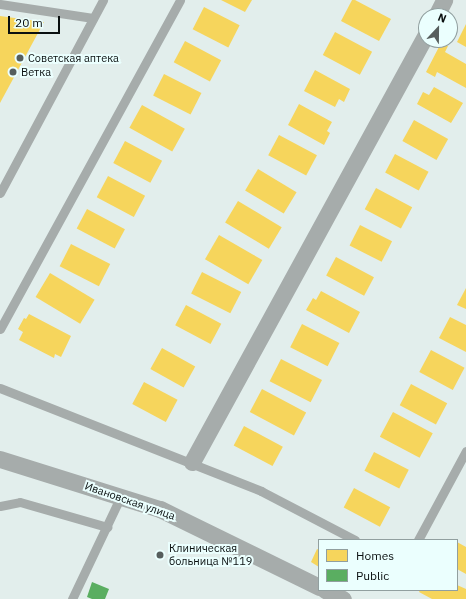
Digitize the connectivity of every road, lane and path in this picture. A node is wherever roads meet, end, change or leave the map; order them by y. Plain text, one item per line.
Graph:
1 (103, 0) edge
2 (180, 0) edge
3 (0, 4) edge
4 (93, 18) junction
5 (418, 48) edge
6 (0, 192) edge
7 (0, 328) edge
8 (0, 388) edge
9 (466, 451) edge
10 (0, 459) edge
11 (192, 462) junction
12 (121, 496) junction
13 (0, 506) edge
14 (107, 527) junction
15 (353, 539) edge
16 (419, 539) edge
17 (318, 587) edge
18 (327, 591) edge
19 (72, 599) edge
20 (343, 599) edge

1 - 4 lane
2 - 7 lane
3 - 4 lane
4 - 6 lane
5 - 11 street
8 - 11 lane
9 - 16 lane
10 - 12 street, Ивановская улица
11 - 15 lane
12 - 14 lane
12 - 17 street, Ивановская улица
13 - 14 lane
14 - 19 lane
18 - 20 street

